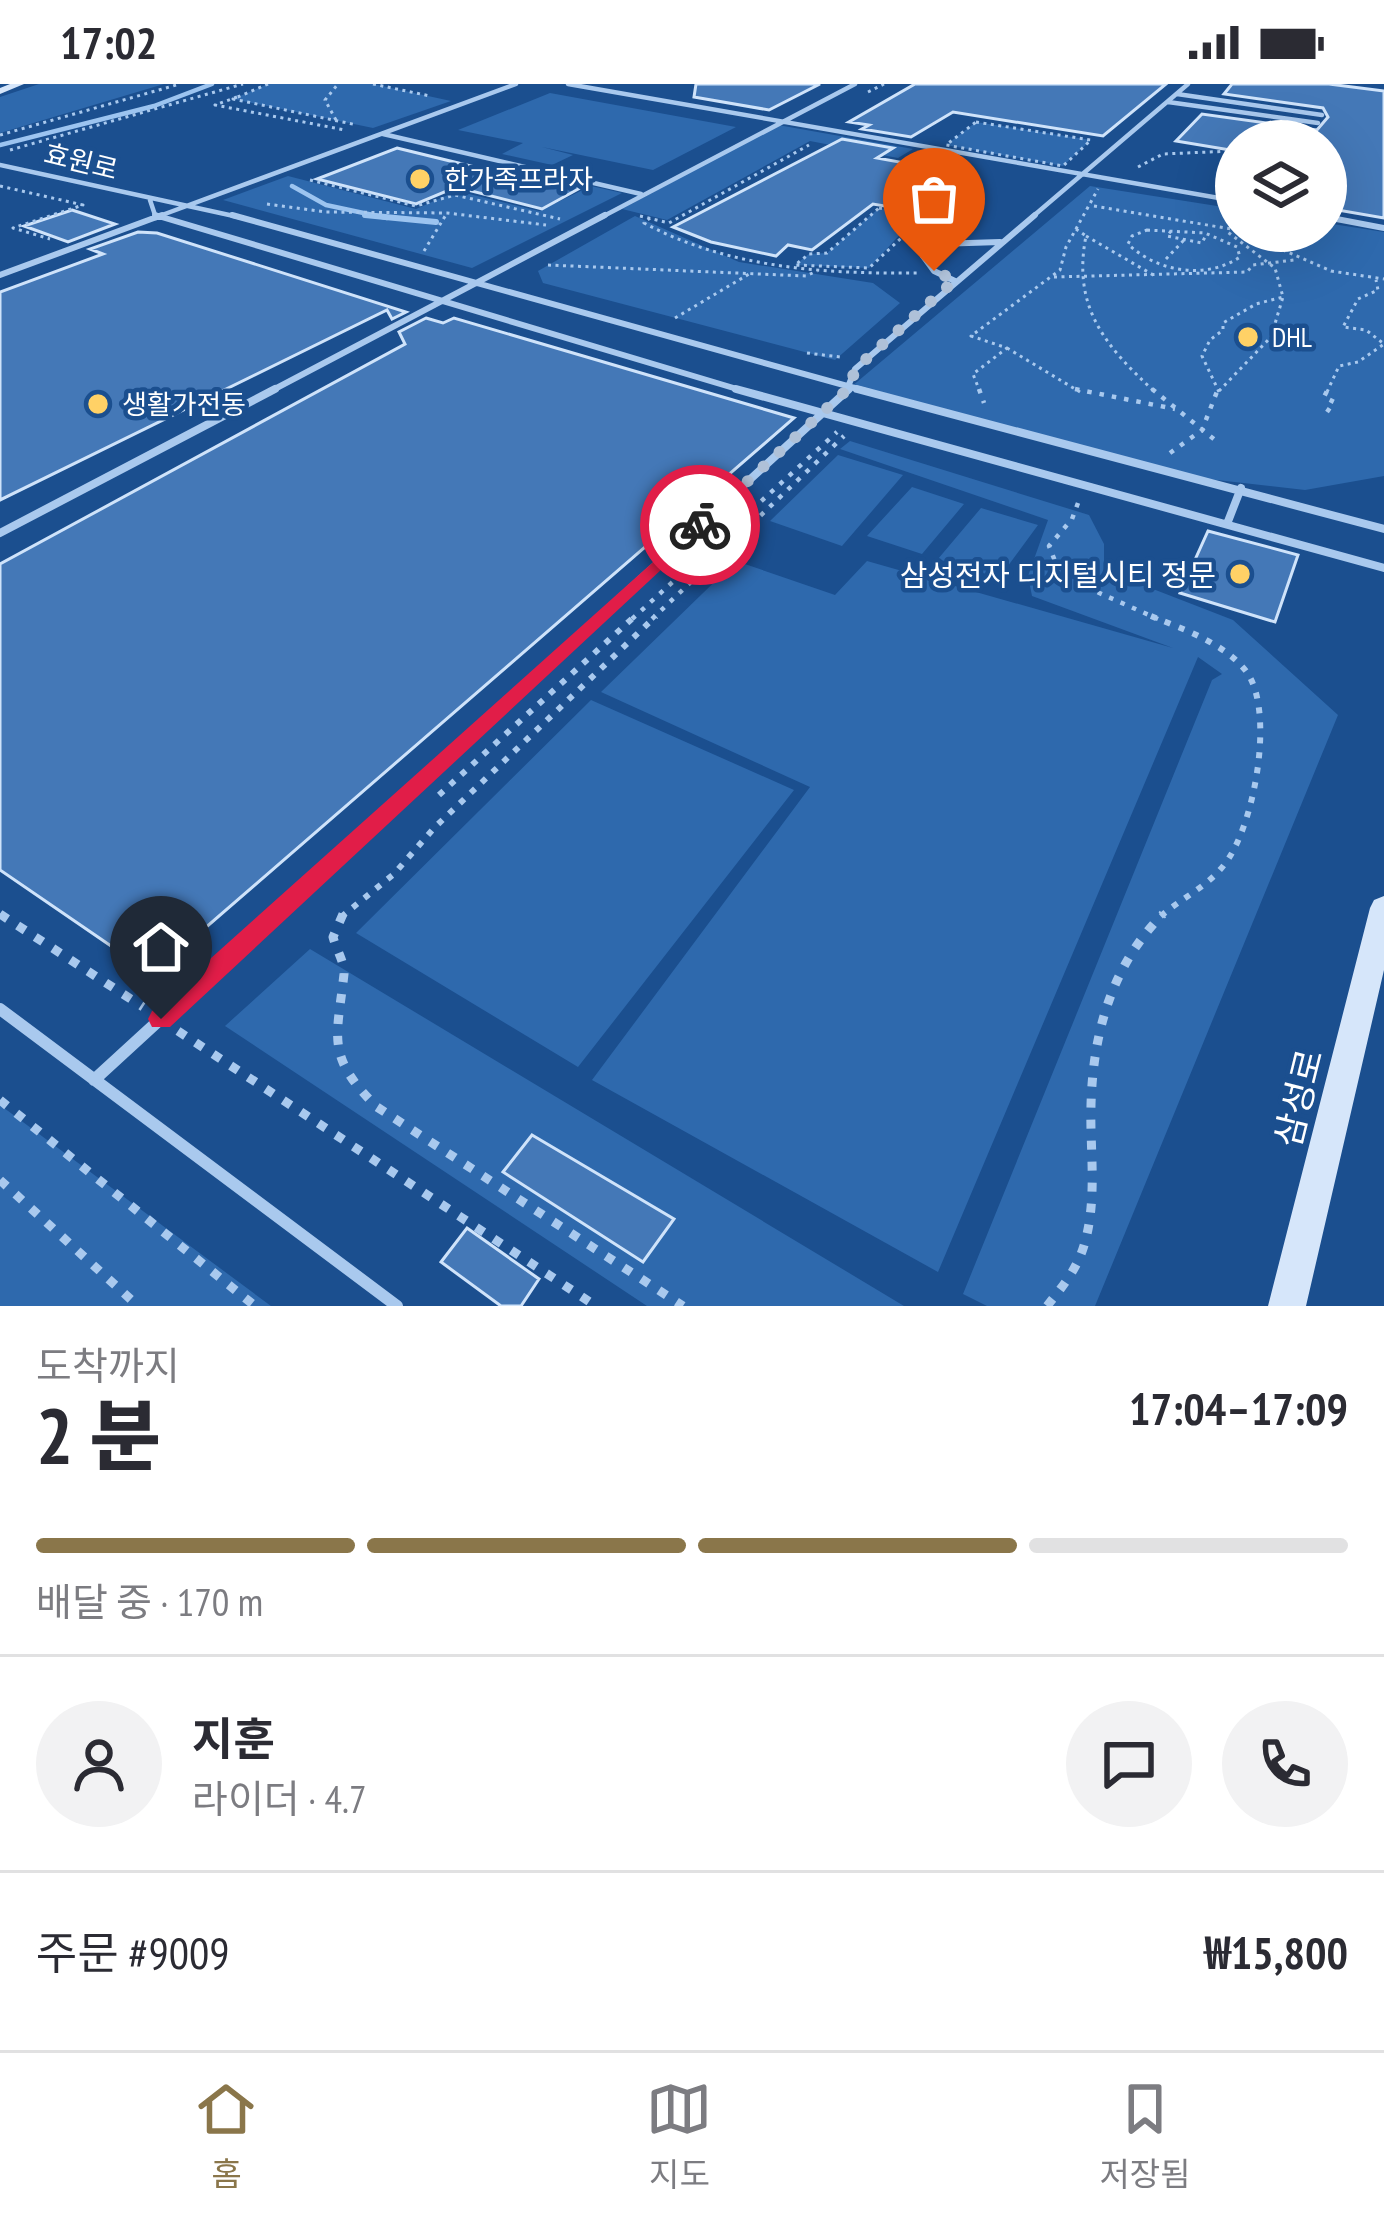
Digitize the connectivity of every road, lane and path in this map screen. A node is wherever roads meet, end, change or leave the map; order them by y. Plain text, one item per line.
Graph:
1 (19, 84) edge
2 (180, 84) edge
3 (243, 84) edge
4 (268, 84) edge
5 (338, 84) edge
6 (373, 84) edge
7 (516, 84) edge
8 (568, 84) edge
9 (855, 84) edge
10 (1188, 84) edge
11 (0, 91) edge
12 (1177, 94) junction
13 (432, 97) dead end
14 (233, 99) junction
15 (1168, 102) junction
16 (1272, 108) junction
17 (1322, 115) dead end
18 (1266, 116) junction
19 (1301, 120) edge
20 (336, 121) junction
21 (781, 122) junction
22 (373, 128) dead end
23 (0, 135) edge
24 (381, 135) junction
25 (814, 142) dead end
26 (0, 152) edge
27 (1215, 152) edge
28 (1142, 164) dead end
29 (0, 165) edge
30 (282, 172) junction
31 (1082, 174) junction
32 (0, 187) edge
33 (1099, 187) dead end
34 (641, 194) junction
35 (215, 197) junction
36 (1215, 197) edge
37 (151, 200) junction
38 (196, 205) junction
39 (1094, 206) junction
40 (613, 209) junction
41 (447, 214) junction
42 (157, 218) junction
43 (650, 218) junction
44 (1347, 221) edge
45 (1384, 228) edge
46 (1076, 229) junction
47 (1172, 230) junction
48 (1215, 231) edge
49 (1205, 232) junction
50 (1085, 236) junction
51 (1184, 240) junction
52 (1000, 242) junction
53 (42, 251) dead end
54 (1250, 252) edge
55 (1282, 252) edge
56 (422, 254) dead end
57 (1166, 259) dead end
58 (1296, 260) junction
59 (911, 263) dead end
60 (795, 265) junction
61 (1275, 265) junction
62 (1197, 269) junction
63 (538, 271) dead end
64 (817, 271) junction
65 (919, 273) junction
66 (750, 274) junction
67 (0, 275) edge
68 (1050, 277) junction
69 (1081, 278) junction
70 (1160, 278) junction
71 (1380, 279) edge
72 (955, 280) junction
73 (931, 282) dead end
74 (470, 283) junction
75 (1283, 297) junction
76 (435, 303) junction
77 (698, 324) dead end
78 (852, 346) dead end
79 (790, 348) dead end
80 (1007, 348) junction
81 (850, 387) junction
82 (1219, 391) junction
83 (965, 401) dead end
84 (1176, 409) junction
85 (1328, 412) dead end
86 (820, 415) junction
87 (1202, 430) junction
88 (1220, 443) dead end
89 (1166, 456) dead end
90 (1241, 488) junction
91 (1058, 496) dead end
92 (1227, 524) junction
93 (1384, 529) edge
94 (0, 533) edge
95 (1384, 568) edge
96 (435, 799) dead end
97 (1384, 908) edge
98 (0, 914) edge
99 (0, 1009) edge
100 (195, 1016) dead end
101 (161, 1019) junction
102 (179, 1032) junction
103 (94, 1080) junction
104 (0, 1100) edge
105 (0, 1180) edge
106 (138, 1306) edge
107 (255, 1306) edge
108 (397, 1306) edge
109 (596, 1306) edge
110 (683, 1306) edge
111 (1047, 1306) edge
112 (1287, 1306) edge

1 - 11 street
2 - 23 path
3 - 26 path
4 - 14 path
5 - 20 path
6 - 13 path
7 - 24 lane
8 - 21 lane
9 - 21 lane
10 - 12 lane
12 - 15 lane
12 - 16 lane
14 - 20 path
14 - 24 path
15 - 18 lane
15 - 31 lane
16 - 17 lane
16 - 18 lane
18 - 19 lane
20 - 22 path
21 - 31 lane
21 - 34 lane
24 - 30 lane
24 - 34 lane
25 - 43 path
27 - 28 path
29 - 37 lane, 효원로
30 - 35 lane
30 - 41 path
31 - 36 lane
31 - 52 lane
32 - 53 path
33 - 39 path
34 - 40 lane
35 - 38 lane
35 - 41 path
37 - 38 lane, 효원로
37 - 42 lane
38 - 42 lane
38 - 74 lane, 효원로
39 - 46 path
39 - 49 path
40 - 43 path
40 - 74 lane
41 - 56 path
42 - 67 lane
42 - 76 lane
43 - 60 path
44 - 45 lane
46 - 50 path
46 - 68 path
47 - 49 path
47 - 51 path
47 - 62 path
48 - 49 path
49 - 51 path
49 - 62 path
50 - 69 path
50 - 70 path
51 - 57 path
52 - 72 lane
52 - 72 lane
54 - 61 path
55 - 58 path
58 - 61 path
58 - 71 path
59 - 65 path
60 - 60 path
60 - 64 path
61 - 70 path
61 - 75 path
62 - 70 path
63 - 66 path
64 - 65 path
64 - 66 path
65 - 73 path
66 - 77 path
68 - 69 path
68 - 80 path
69 - 70 path
69 - 84 path
71 - 85 path
72 - 81 lane
74 - 76 lane
74 - 81 lane, 효원로
75 - 82 path
75 - 82 path
76 - 86 lane
76 - 94 lane
78 - 79 path
80 - 83 path
80 - 84 path
81 - 86 lane
81 - 90 lane, 효원로
82 - 87 path
84 - 87 path
86 - 92 lane
86 - 101 lane
87 - 88 path
87 - 89 path
90 - 92 lane
90 - 93 lane, 효원로
91 - 111 path
92 - 95 lane
96 - 110 path
97 - 112 street, 삼성로
98 - 101 path
99 - 103 lane
100 - 102 path
101 - 102 path
101 - 103 lane
102 - 109 path
103 - 108 lane
104 - 107 path
105 - 106 path

